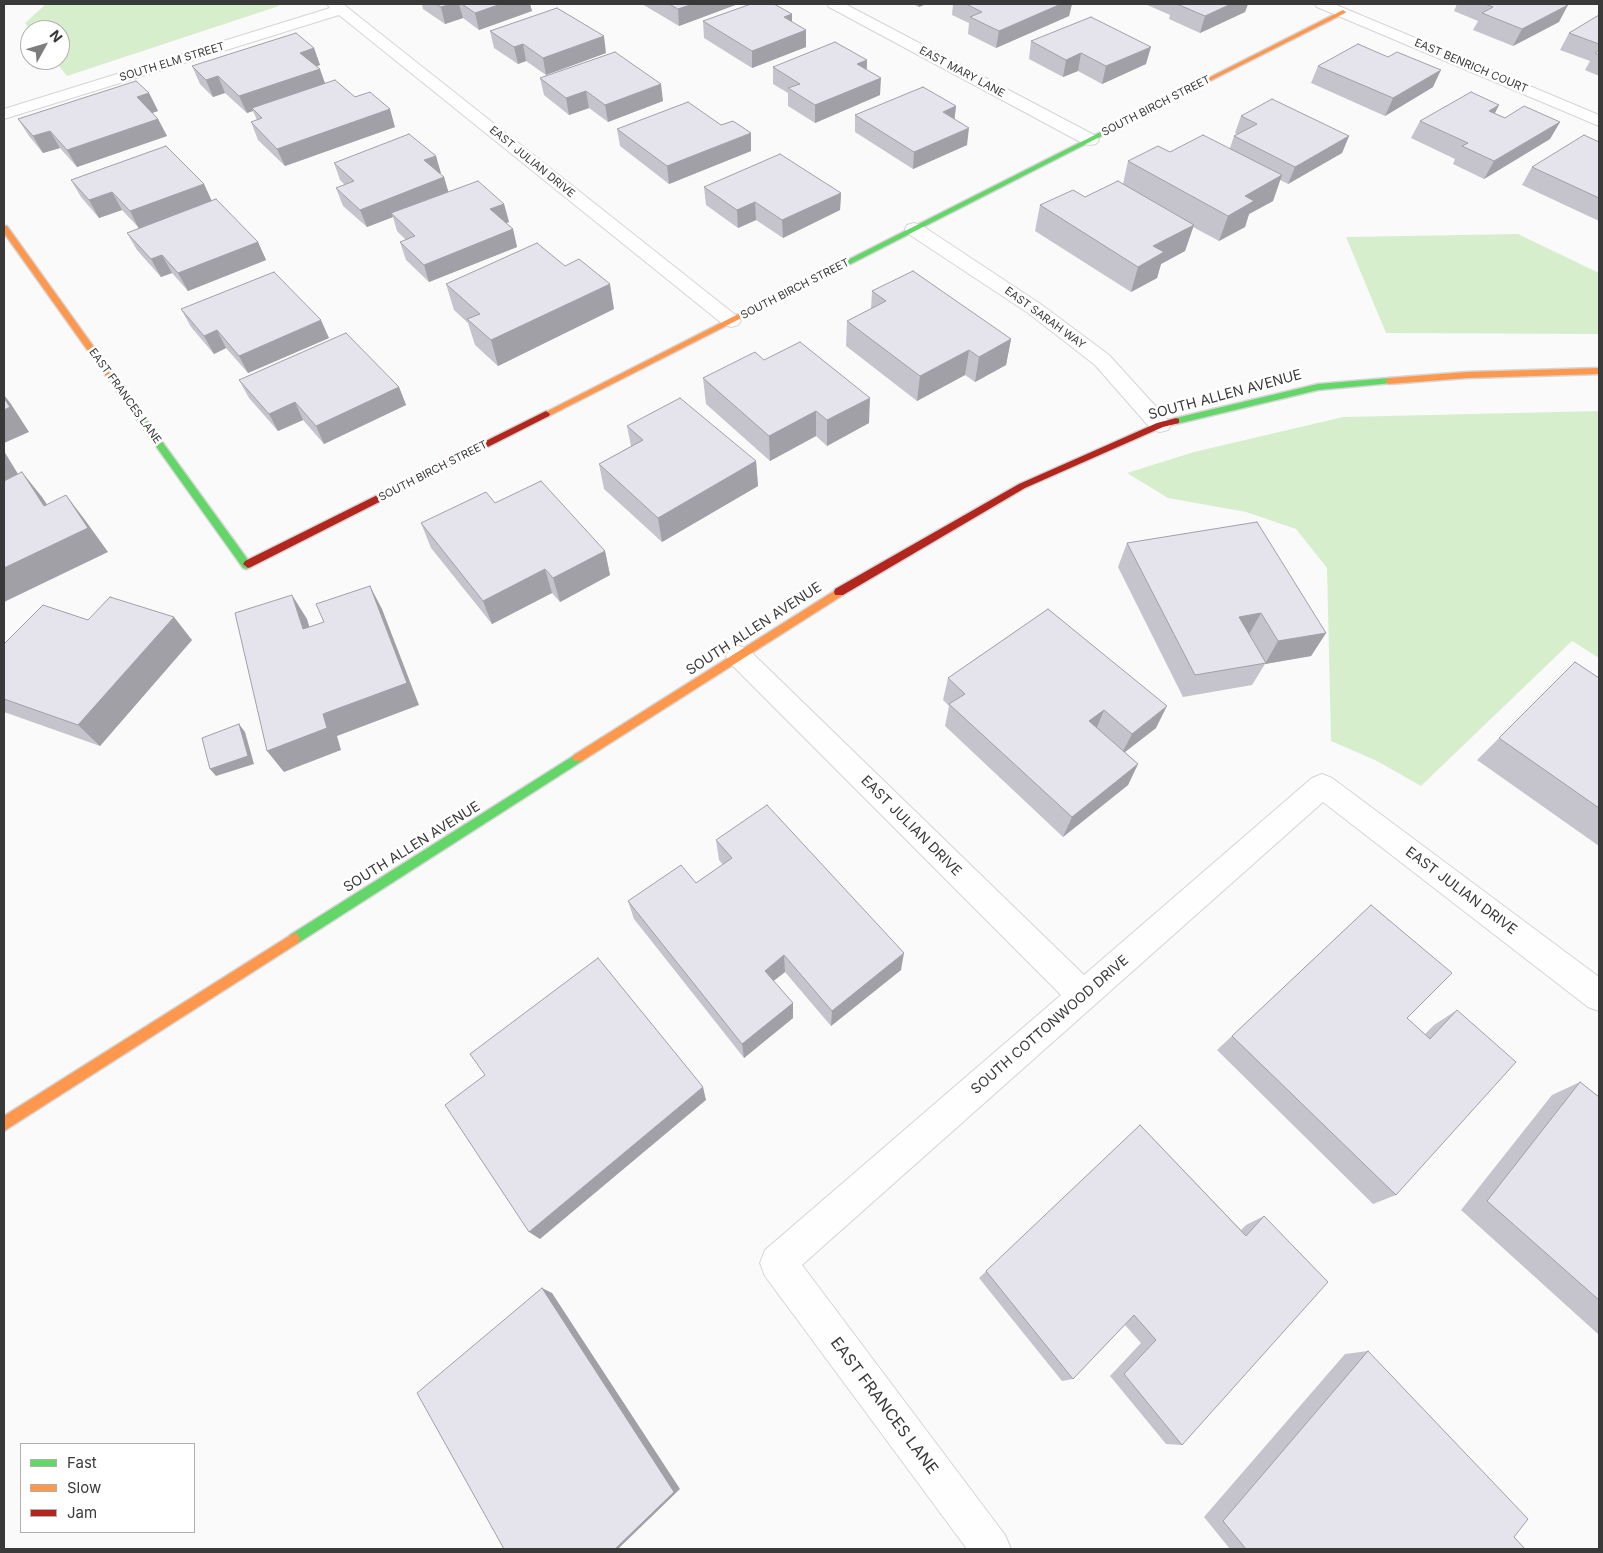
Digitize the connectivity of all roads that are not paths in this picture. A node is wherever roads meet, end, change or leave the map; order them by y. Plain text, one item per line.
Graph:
1 (834, 4) edge
2 (1322, 4) edge
3 (338, 7) edge
4 (1343, 12) junction
5 (4, 114) edge
6 (1599, 121) edge
7 (1090, 140) junction
8 (4, 228) edge
9 (914, 229) junction
10 (731, 321) junction
11 (1599, 371) edge
12 (1160, 425) junction
13 (246, 565) joint
14 (739, 656) junction
15 (1322, 786) joint
16 (1083, 995) junction
17 (1599, 996) edge
18 (4, 1124) edge
19 (778, 1263) joint
20 (991, 1549) edge

1 - 7 street, EAST MARY LANE
2 - 4 street, EAST BENRICH COURT
3 - 5 street, SOUTH ELM STREET
3 - 10 street, EAST JULIAN DRIVE
4 - 6 street, EAST BENRICH COURT
4 - 7 street, SOUTH BIRCH STREET
7 - 9 street, SOUTH BIRCH STREET
8 - 13 street, EAST FRANCES LANE
9 - 10 street, SOUTH BIRCH STREET
9 - 12 street, EAST SARAH WAY
10 - 13 street, SOUTH BIRCH STREET
11 - 12 street, SOUTH ALLEN AVENUE
12 - 14 street, SOUTH ALLEN AVENUE
14 - 16 street, EAST JULIAN DRIVE
14 - 18 street, SOUTH ALLEN AVENUE
15 - 16 street, SOUTH COTTONWOOD DRIVE
15 - 17 street, EAST JULIAN DRIVE
16 - 19 street, SOUTH COTTONWOOD DRIVE
19 - 20 street, EAST FRANCES LANE

